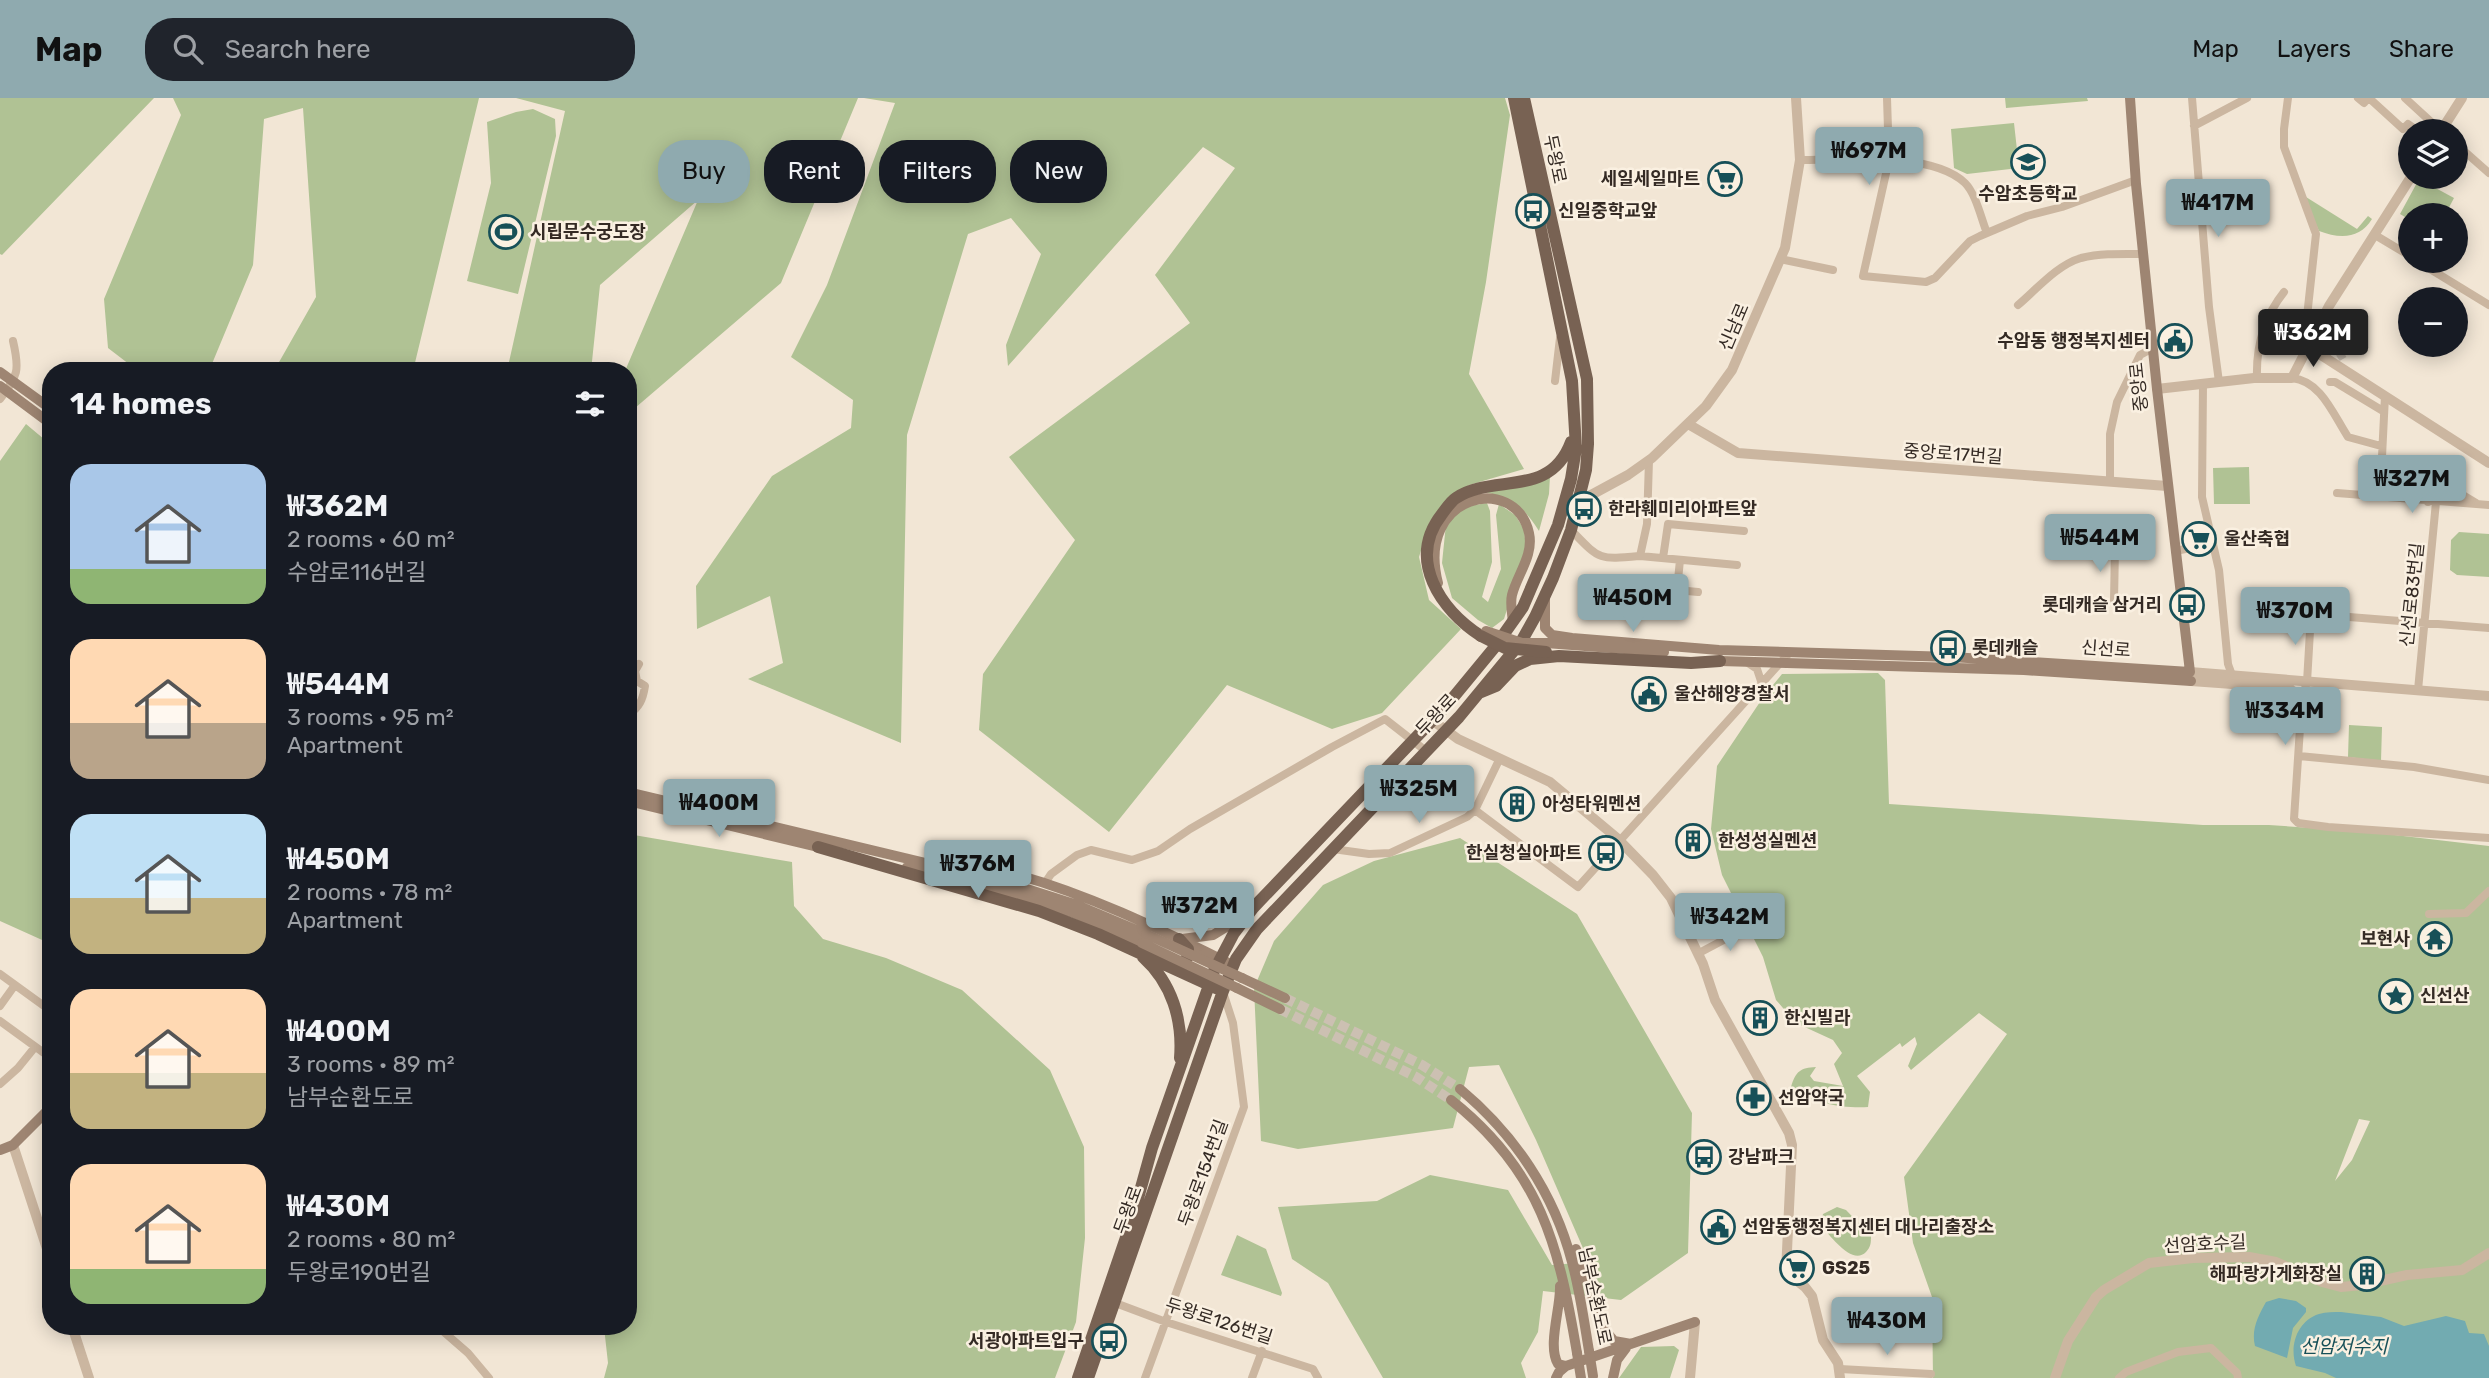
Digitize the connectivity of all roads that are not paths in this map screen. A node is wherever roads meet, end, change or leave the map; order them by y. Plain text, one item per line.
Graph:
1 (1514, 98) edge
2 (1524, 98) edge
3 (1796, 98) edge
4 (1887, 98) edge
5 (2130, 98) edge
6 (2192, 98) edge
7 (2247, 98) edge
8 (2288, 98) edge
9 (2358, 98) edge
10 (2369, 98) edge
11 (2405, 98) edge
12 (2462, 98) edge
13 (2428, 119) edge
14 (2449, 119) edge
15 (2398, 124) edge
16 (2194, 127) junction
17 (2468, 155) edge
18 (1800, 160) junction
19 (1889, 160) junction
20 (2489, 173) edge
21 (2136, 180) junction
22 (2404, 189) edge
23 (1987, 233) junction
24 (2375, 235) junction
25 (2398, 249) edge
26 (2143, 254) junction
27 (1780, 259) junction
28 (1833, 270) dead end
29 (2437, 273) edge
30 (2284, 292) dead end
31 (2018, 305) dead end
32 (2489, 305) edge
33 (1561, 324) junction
34 (13, 341) dead end
35 (2307, 346) junction
36 (2153, 348) junction
37 (0, 372) edge
38 (2257, 378) junction
39 (2292, 378) junction
40 (1555, 381) dead end
41 (2219, 382) junction
42 (2330, 382) dead end
43 (2203, 384) junction
44 (5, 389) edge
45 (2157, 389) junction
46 (2385, 396) junction
47 (42, 405) edge
48 (2383, 411) junction
49 (42, 417) edge
50 (1688, 424) junction
51 (1576, 428) junction
52 (2381, 446) junction
53 (1649, 460) junction
54 (2489, 463) edge
55 (2110, 482) junction
56 (2167, 486) junction
57 (2337, 493) dead end
58 (2380, 497) junction
59 (1580, 500) junction
60 (2465, 500) junction
61 (2432, 502) junction
62 (2489, 505) edge
63 (1571, 530) junction
64 (1744, 531) dead end
65 (2212, 544) junction
66 (2115, 548) dead end
67 (2175, 551) junction
68 (1640, 556) junction
69 (1663, 558) junction
70 (1680, 560) junction
71 (1737, 565) dead end
72 (1698, 592) dead end
73 (1545, 595) junction
74 (2114, 601) dead end
75 (2425, 621) junction
76 (1513, 622) junction
77 (2489, 628) edge
78 (1483, 634) junction
79 (1790, 652) junction
80 (1720, 656) junction
81 (1745, 662) junction
82 (1781, 663) junction
83 (639, 664) dead end
84 (637, 668) edge
85 (2232, 675) junction
86 (2190, 677) junction
87 (637, 681) edge
88 (2307, 682) junction
89 (1762, 684) junction
90 (2285, 688) junction
91 (2418, 690) junction
92 (1479, 693) junction
93 (2489, 696) edge
94 (637, 709) edge
95 (2301, 718) junction
96 (1432, 720) junction
97 (1446, 731) junction
98 (1413, 740) junction
99 (1426, 751) junction
100 (2299, 756) junction
101 (1500, 758) junction
102 (2489, 780) edge
103 (637, 794) edge
104 (637, 803) edge
105 (1475, 810) junction
106 (2489, 838) edge
107 (1621, 842) junction
108 (819, 843) junction
109 (1333, 849) junction
110 (1045, 883) junction
111 (2489, 891) edge
112 (1253, 908) junction
113 (2429, 914) dead end
114 (1748, 927) dead end
115 (1179, 939) junction
116 (1140, 942) junction
117 (1699, 953) junction
118 (1219, 958) junction
119 (1167, 965) junction
120 (1233, 965) junction
121 (0, 974) edge
122 (1209, 984) junction
123 (15, 985) junction
124 (1223, 991) junction
125 (42, 1004) edge
126 (1283, 1004) tunnel mouth
127 (0, 1006) edge
128 (0, 1021) edge
129 (35, 1047) junction
130 (42, 1052) edge
131 (1177, 1079) junction
132 (0, 1084) edge
133 (1460, 1089) tunnel mouth
134 (1451, 1100) tunnel mouth
135 (42, 1116) edge
136 (13, 1145) junction
137 (0, 1150) edge
138 (1534, 1173) junction
139 (42, 1234) edge
140 (1553, 1241) junction
141 (2489, 1253) edge
142 (1109, 1301) junction
143 (1166, 1322) junction
144 (1695, 1322) joint
145 (75, 1335) edge
146 (447, 1335) edge
147 (1632, 1344) junction
148 (1262, 1352) junction
149 (1583, 1352) junction
150 (1566, 1366) junction
151 (1840, 1374) edge
152 (1931, 1374) dead end
153 (1589, 1377) edge
154 (89, 1378) edge
155 (489, 1378) edge
156 (1078, 1378) edge
157 (1088, 1378) edge
158 (1145, 1378) edge
159 (1252, 1378) edge
160 (1318, 1378) edge
161 (1556, 1378) edge
162 (1613, 1378) edge
163 (1690, 1378) edge
164 (2055, 1378) edge
165 (2119, 1378) edge
166 (2238, 1378) edge

1 - 33 main road, 두왕로
2 - 59 main road, 두왕로
3 - 18 street, 신남로
4 - 19 street
5 - 21 main road, 중앙로
6 - 16 street
7 - 16 street
8 - 35 street
9 - 10 street
10 - 15 street
11 - 13 street
12 - 14 street
16 - 41 street
17 - 20 street
18 - 19 street
18 - 27 street, 신남로
19 - 23 street
19 - 23 street
21 - 23 street
21 - 26 main road, 중앙로
22 - 24 street
24 - 25 street
24 - 35 street
26 - 31 street
26 - 36 main road, 중앙로
27 - 28 street
27 - 50 street, 신남로
29 - 32 street
30 - 38 street
33 - 40 street
33 - 51 main road, 두왕로
34 - 44 street
35 - 39 street
35 - 46 street
36 - 45 main road, 중앙로
36 - 55 street
37 - 44 main road
38 - 39 street
38 - 41 street
39 - 52 street
41 - 43 street
42 - 48 street
43 - 45 street
43 - 65 street
44 - 47 main road
44 - 49 main road
45 - 56 main road, 중앙로
46 - 48 street
46 - 54 street
48 - 52 street
50 - 53 street, 신남로
50 - 55 street, 중앙로17번길
51 - 76 main road, 두왕로
51 - 78 main road
52 - 58 street
53 - 59 street, 신남로
53 - 68 street
55 - 56 street, 중앙로17번길
56 - 67 main road, 중앙로
57 - 58 street
58 - 61 street
59 - 63 main road, 두왕로
60 - 61 street
60 - 61 street
60 - 62 street
61 - 75 street, 신선로83번길
63 - 68 street
63 - 73 main road, 두왕로
64 - 69 street
65 - 67 street
65 - 85 street
66 - 74 street
67 - 86 main road, 중앙로
68 - 69 street
69 - 70 street
70 - 71 street
70 - 72 street
73 - 80 main road
73 - 92 main road, 두왕로
75 - 77 street
75 - 88 street
75 - 91 street, 신선로83번길
76 - 78 main road
76 - 96 main road, 두왕로
78 - 80 main road, bridge
79 - 80 main road, 신선로
79 - 82 street
79 - 86 main road, 신선로
80 - 81 main road, 신선로
80 - 92 main road
81 - 82 main road, 신선로
81 - 89 street
82 - 86 main road, 신선로
82 - 89 street
83 - 84 street
85 - 86 street, 신선로
85 - 88 street, 신선로
86 - 90 street, 신선로
87 - 94 street
88 - 90 street, 신선로
88 - 91 street, 신선로
88 - 95 street
89 - 107 street
90 - 95 street
91 - 93 street, 신선로
92 - 97 main road, 두왕로
95 - 100 street
96 - 97 street
96 - 98 main road, 두왕로
97 - 99 main road, 두왕로
97 - 101 street
98 - 99 street
98 - 110 street
98 - 112 main road, 두왕로
99 - 109 main road, 두왕로
100 - 102 street
100 - 106 street
101 - 105 street
101 - 107 street
103 - 108 main road
104 - 108 main road
105 - 107 street
105 - 109 street
107 - 117 street
108 - 110 main road
108 - 116 main road
108 - 116 main road
109 - 120 main road, 두왕로
110 - 115 main road
111 - 113 street
112 - 115 main road
112 - 118 main road, 두왕로
114 - 117 street
115 - 118 main road
115 - 119 main road
116 - 119 main road
116 - 126 main road, bridge
116 - 131 main road
117 - 151 street
118 - 120 main road
118 - 122 main road, 두왕로
118 - 124 street, 두왕로154번길
119 - 122 main road
120 - 124 main road, 두왕로
121 - 123 street
122 - 124 main road
122 - 131 main road, 두왕로
123 - 125 street
123 - 127 street
124 - 142 main road, 두왕로
124 - 143 street, 두왕로154번길
128 - 129 street
129 - 130 street
129 - 132 street
131 - 142 main road, 두왕로
133 - 138 main road, 남부순환도로
134 - 140 main road, 남부순환도로
135 - 136 main road
136 - 137 main road
136 - 139 street
138 - 147 main road
138 - 149 main road, 남부순환도로
140 - 149 main road, 남부순환도로
140 - 150 main road
141 - 164 street, 선암호수길
142 - 143 street, 두왕로126번길
142 - 156 main road, 두왕로
142 - 157 main road, 두왕로
143 - 148 street, 두왕로126번길
143 - 158 street, 두왕로154번길
144 - 147 main road
144 - 163 street
145 - 154 street
146 - 155 street
147 - 150 main road
147 - 162 main road
148 - 159 street
148 - 160 street, 두왕로126번길
149 - 153 main road, 남부순환도로, bridge
150 - 161 main road
151 - 152 street
165 - 166 street

